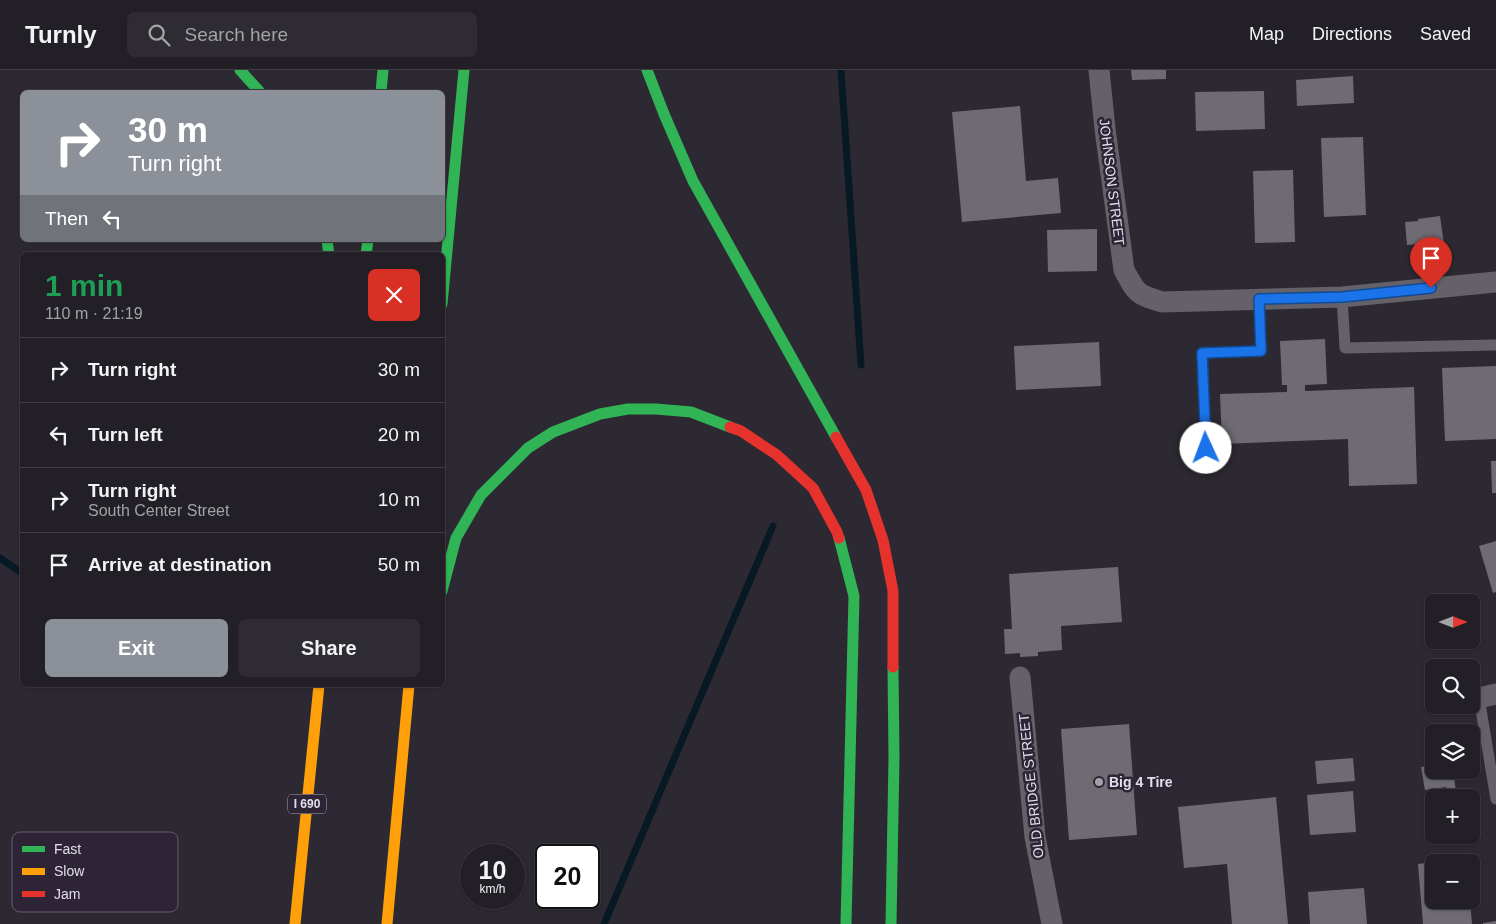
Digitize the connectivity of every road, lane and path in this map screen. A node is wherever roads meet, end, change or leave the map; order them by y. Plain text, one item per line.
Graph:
1 (240, 70) edge
2 (383, 70) edge
3 (464, 70) edge
4 (647, 70) edge
5 (1099, 70) edge
6 (258, 90) edge
7 (381, 90) edge
8 (445, 272) edge
9 (1496, 282) edge
10 (1342, 297) junction
11 (1259, 299) junction
12 (1496, 345) edge
13 (1206, 448) dead end
14 (445, 580) edge
15 (1020, 677) dead end
16 (319, 687) edge
17 (409, 687) edge
18 (417, 687) edge
19 (1488, 696) edge
20 (406, 730) junction
21 (1496, 799) edge
22 (846, 886) junction
23 (891, 900) junction
24 (295, 924) edge
25 (388, 924) edge
26 (837, 924) edge
27 (846, 924) edge
28 (891, 924) edge
29 (895, 924) edge
30 (1052, 924) edge

1 - 6 highway
2 - 7 highway
3 - 8 highway
4 - 23 highway
5 - 11 street, JOHNSON STREET
9 - 10 street
10 - 11 street
10 - 12 lane
11 - 13 lane
14 - 22 highway
15 - 30 street, OLD BRIDGE STREET
16 - 24 highway, I 690
17 - 20 highway
18 - 20 highway
19 - 21 lane
20 - 25 highway
22 - 26 highway
22 - 27 highway
23 - 28 highway
23 - 29 highway

